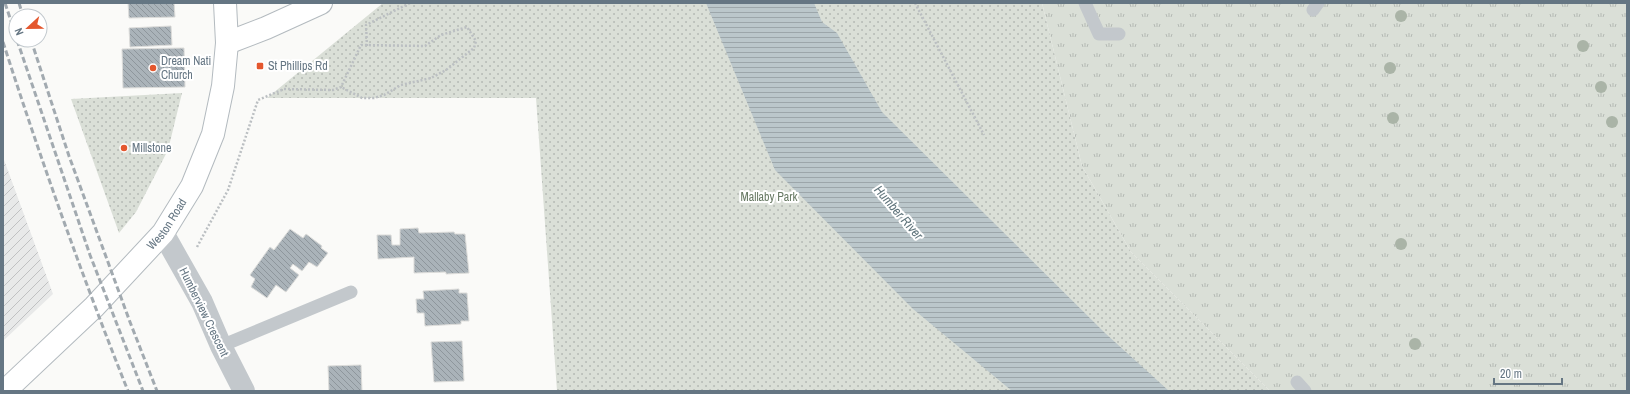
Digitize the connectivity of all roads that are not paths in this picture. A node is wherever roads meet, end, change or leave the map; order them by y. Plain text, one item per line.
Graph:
1 (225, 3) edge
2 (321, 3) edge
3 (1085, 3) edge
4 (1120, 34) dead end
5 (227, 42) junction
6 (163, 233) junction
7 (351, 292) dead end
8 (221, 346) junction
9 (5, 391) edge
10 (244, 391) edge

1 - 5 main road, Weston Road
2 - 5 main road
3 - 4 lane
5 - 6 main road, Weston Road
6 - 8 street, Humberview Crescent
6 - 9 main road, Weston Road
7 - 8 lane
8 - 10 street, Humberview Crescent

